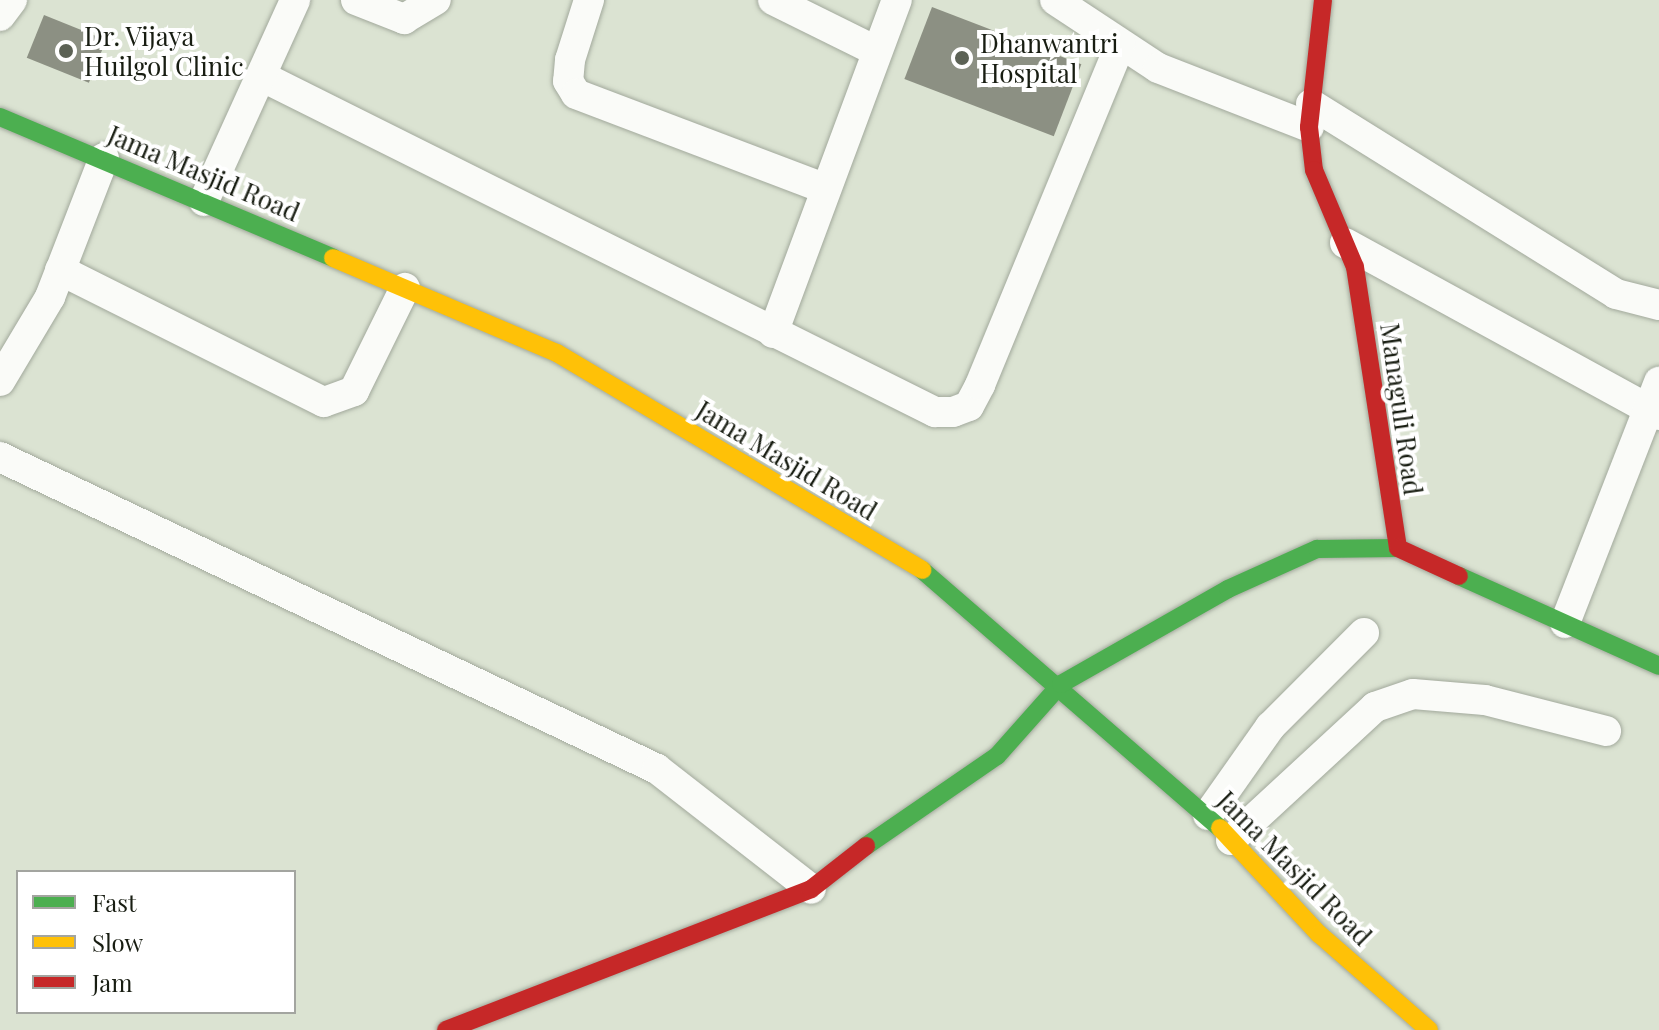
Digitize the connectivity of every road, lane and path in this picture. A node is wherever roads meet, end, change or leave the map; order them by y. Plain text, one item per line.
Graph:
1 (12, 0) edge
2 (295, 0) edge
3 (356, 0) edge
4 (436, 0) edge
5 (589, 0) edge
6 (773, 0) edge
7 (897, 0) edge
8 (1323, 0) edge
9 (1068, 4) edge
10 (0, 16) edge
11 (1120, 45) junction
12 (876, 51) junction
13 (265, 78) junction
14 (1310, 115) junction
15 (0, 117) edge
16 (104, 158) junction
17 (826, 189) junction
18 (204, 201) junction
19 (1345, 243) junction
20 (60, 270) junction
21 (405, 288) junction
22 (1659, 305) edge
23 (773, 333) junction
24 (0, 381) edge
25 (1655, 402) edge
26 (0, 457) edge
27 (1398, 548) junction
28 (1565, 623) junction
29 (1364, 633) dead end
30 (1659, 666) edge
31 (1061, 684) junction
32 (1606, 731) dead end
33 (1208, 815) junction
34 (1231, 840) junction
35 (811, 889) junction
36 (446, 1030) edge
37 (1429, 1030) edge

1 - 10 street
2 - 13 street
3 - 4 street
5 - 17 street
6 - 12 street
7 - 12 street
8 - 14 street, Managuli Road
9 - 11 street
11 - 14 street
11 - 23 street
12 - 17 street
13 - 18 street
13 - 23 street
14 - 19 street, Managuli Road
14 - 22 street
15 - 16 street, Jama Masjid Road
16 - 18 street, Jama Masjid Road
16 - 20 street
17 - 23 street
18 - 21 street, Jama Masjid Road
19 - 25 street
19 - 27 street, Managuli Road
20 - 21 street
20 - 24 street
21 - 31 street, Jama Masjid Road
25 - 28 street
26 - 35 street
27 - 28 street
27 - 31 street
28 - 30 street
29 - 33 street
31 - 33 street, Jama Masjid Road
31 - 35 street
32 - 34 street
33 - 34 street, Jama Masjid Road
34 - 37 street, Jama Masjid Road
35 - 36 street

